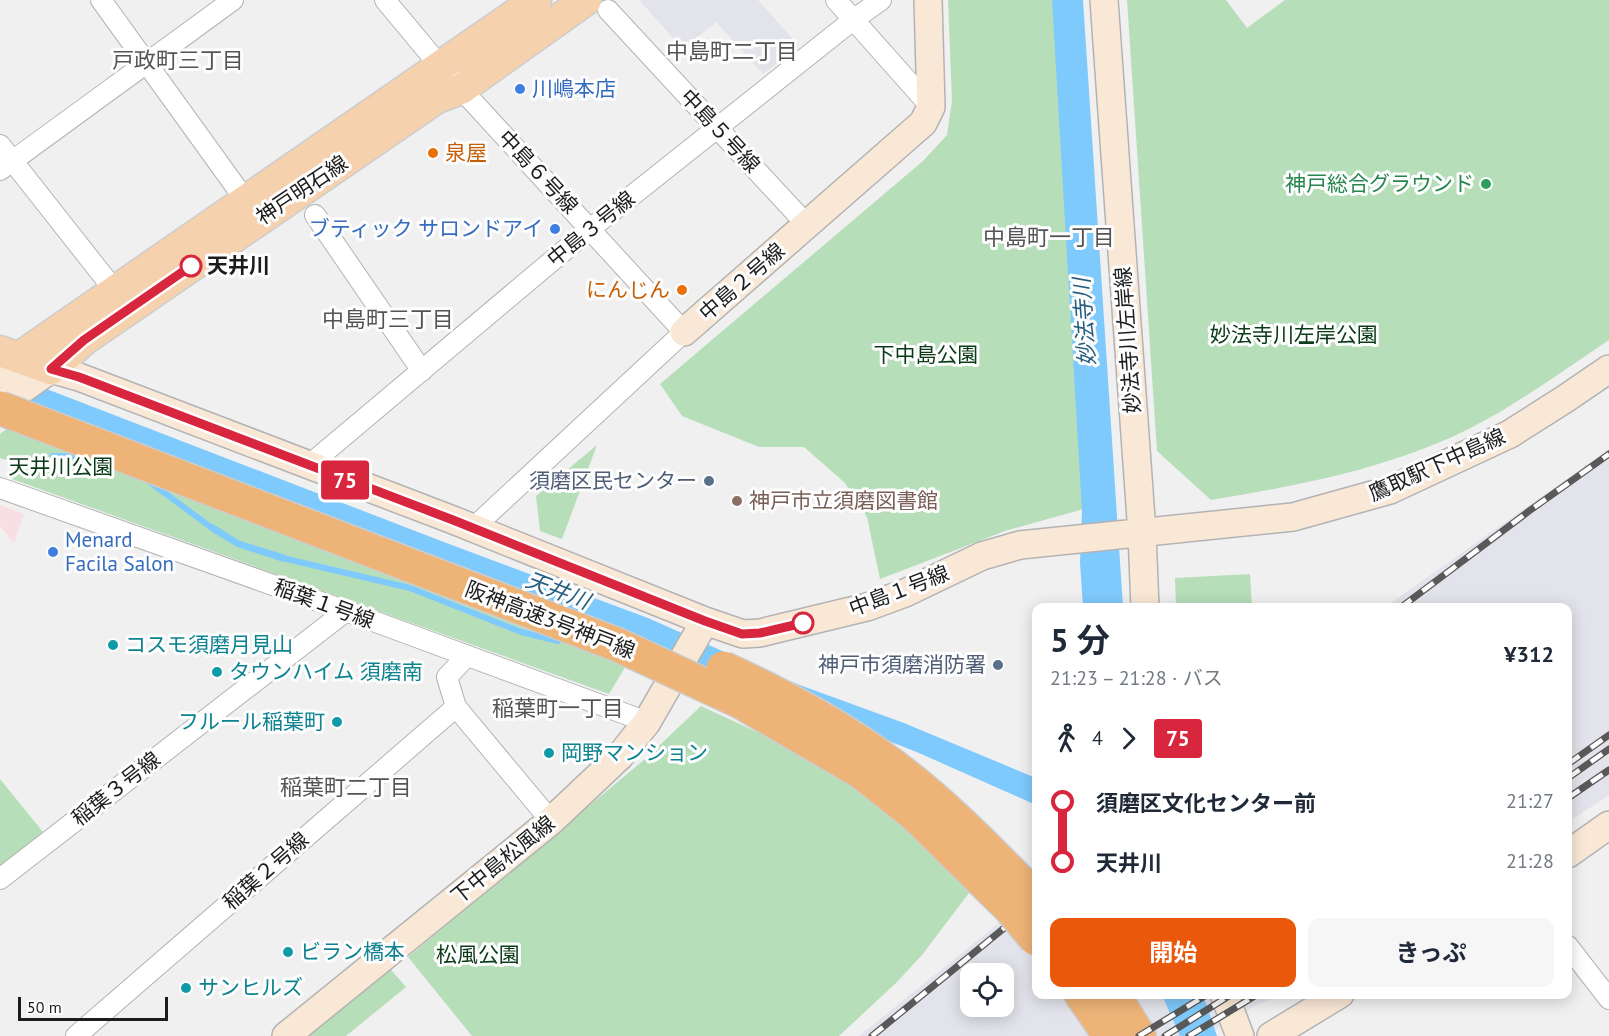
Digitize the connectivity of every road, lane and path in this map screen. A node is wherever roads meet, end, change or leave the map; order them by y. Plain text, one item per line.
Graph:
1 (101, 0) edge
2 (233, 0) edge
3 (385, 0) edge
4 (536, 0) edge
5 (836, 0) edge
6 (881, 0) edge
7 (928, 0) edge
8 (1104, 0) edge
9 (597, 5) edge
10 (853, 20) junction
11 (147, 62) junction
12 (440, 66) junction
13 (461, 88) junction
14 (931, 107) junction
15 (717, 128) junction
16 (0, 145) edge
17 (6, 165) edge
18 (246, 201) junction
19 (315, 215) dead end
20 (807, 225) junction
21 (590, 229) junction
22 (115, 291) junction
23 (684, 332) junction
24 (6, 361) edge
25 (51, 369) junction
26 (1609, 369) edge
27 (422, 371) junction
28 (6, 400) edge
29 (308, 466) junction
30 (0, 488) edge
31 (472, 529) junction
32 (1130, 534) junction
33 (1075, 538) joint
34 (1144, 603) edge
35 (346, 611) junction
36 (703, 625) junction
37 (466, 657) junction
38 (456, 707) junction
39 (647, 722) junction
40 (551, 821) junction
41 (1609, 825) edge
42 (1572, 851) edge
43 (0, 879) edge
44 (1032, 894) edge
45 (1032, 934) edge
46 (1572, 950) edge
47 (1084, 999) edge
48 (1116, 999) edge
49 (1226, 999) edge
50 (1332, 999) edge
51 (1609, 999) edge
52 (76, 1036) edge
53 (286, 1036) edge
54 (1110, 1036) edge
55 (1139, 1036) edge
56 (1240, 1036) edge
57 (1271, 1036) edge

1 - 11 street
2 - 11 street
3 - 12 street, 中島６号線
4 - 12 main road, 神戸明石線
5 - 10 street
6 - 10 street, 中島３号線
7 - 14 street
8 - 32 street, 妙法寺川左岸線
9 - 13 main road, 神戸明石線
9 - 15 street, 中島５号線
10 - 14 street
10 - 15 street, 中島３号線
11 - 17 street
11 - 18 street
12 - 13 street, 中島６号線
12 - 18 main road, 神戸明石線
13 - 21 street, 中島６号線
13 - 25 main road, 神戸明石線
14 - 20 street, 中島２号線
15 - 20 street, 中島５号線
15 - 21 street, 中島３号線
16 - 17 street
17 - 22 street
18 - 22 main road, 神戸明石線
19 - 27 street
20 - 23 street, 中島２号線
21 - 23 street, 中島６号線
21 - 27 street, 中島３号線
22 - 24 main road, 神戸明石線
23 - 31 street, 中島２号線
24 - 25 main road, 神戸明石線
25 - 28 street
25 - 29 street, 中島１号線
26 - 32 street, 鷹取駅下中島線
27 - 29 street, 中島３号線
28 - 44 highway, 阪神高速3号神戸線, bridge
28 - 45 highway, 阪神高速3号神戸線, bridge
29 - 31 street, 中島１号線
30 - 35 street, 稲葉１号線
31 - 36 street, 中島１号線
32 - 33 street, 鷹取駅下中島線
32 - 34 street, 妙法寺川左岸線
33 - 36 street, 中島１号線
35 - 37 street, 稲葉１号線
35 - 43 street, 稲葉３号線
36 - 39 street, 下中島松風線
37 - 38 street
37 - 39 street, 稲葉１号線
38 - 40 street
38 - 52 street, 稲葉２号線
39 - 40 street, 下中島松風線
40 - 53 street, 下中島松風線
41 - 42 street
46 - 51 street
47 - 54 highway
48 - 55 highway
49 - 56 street
50 - 57 street

